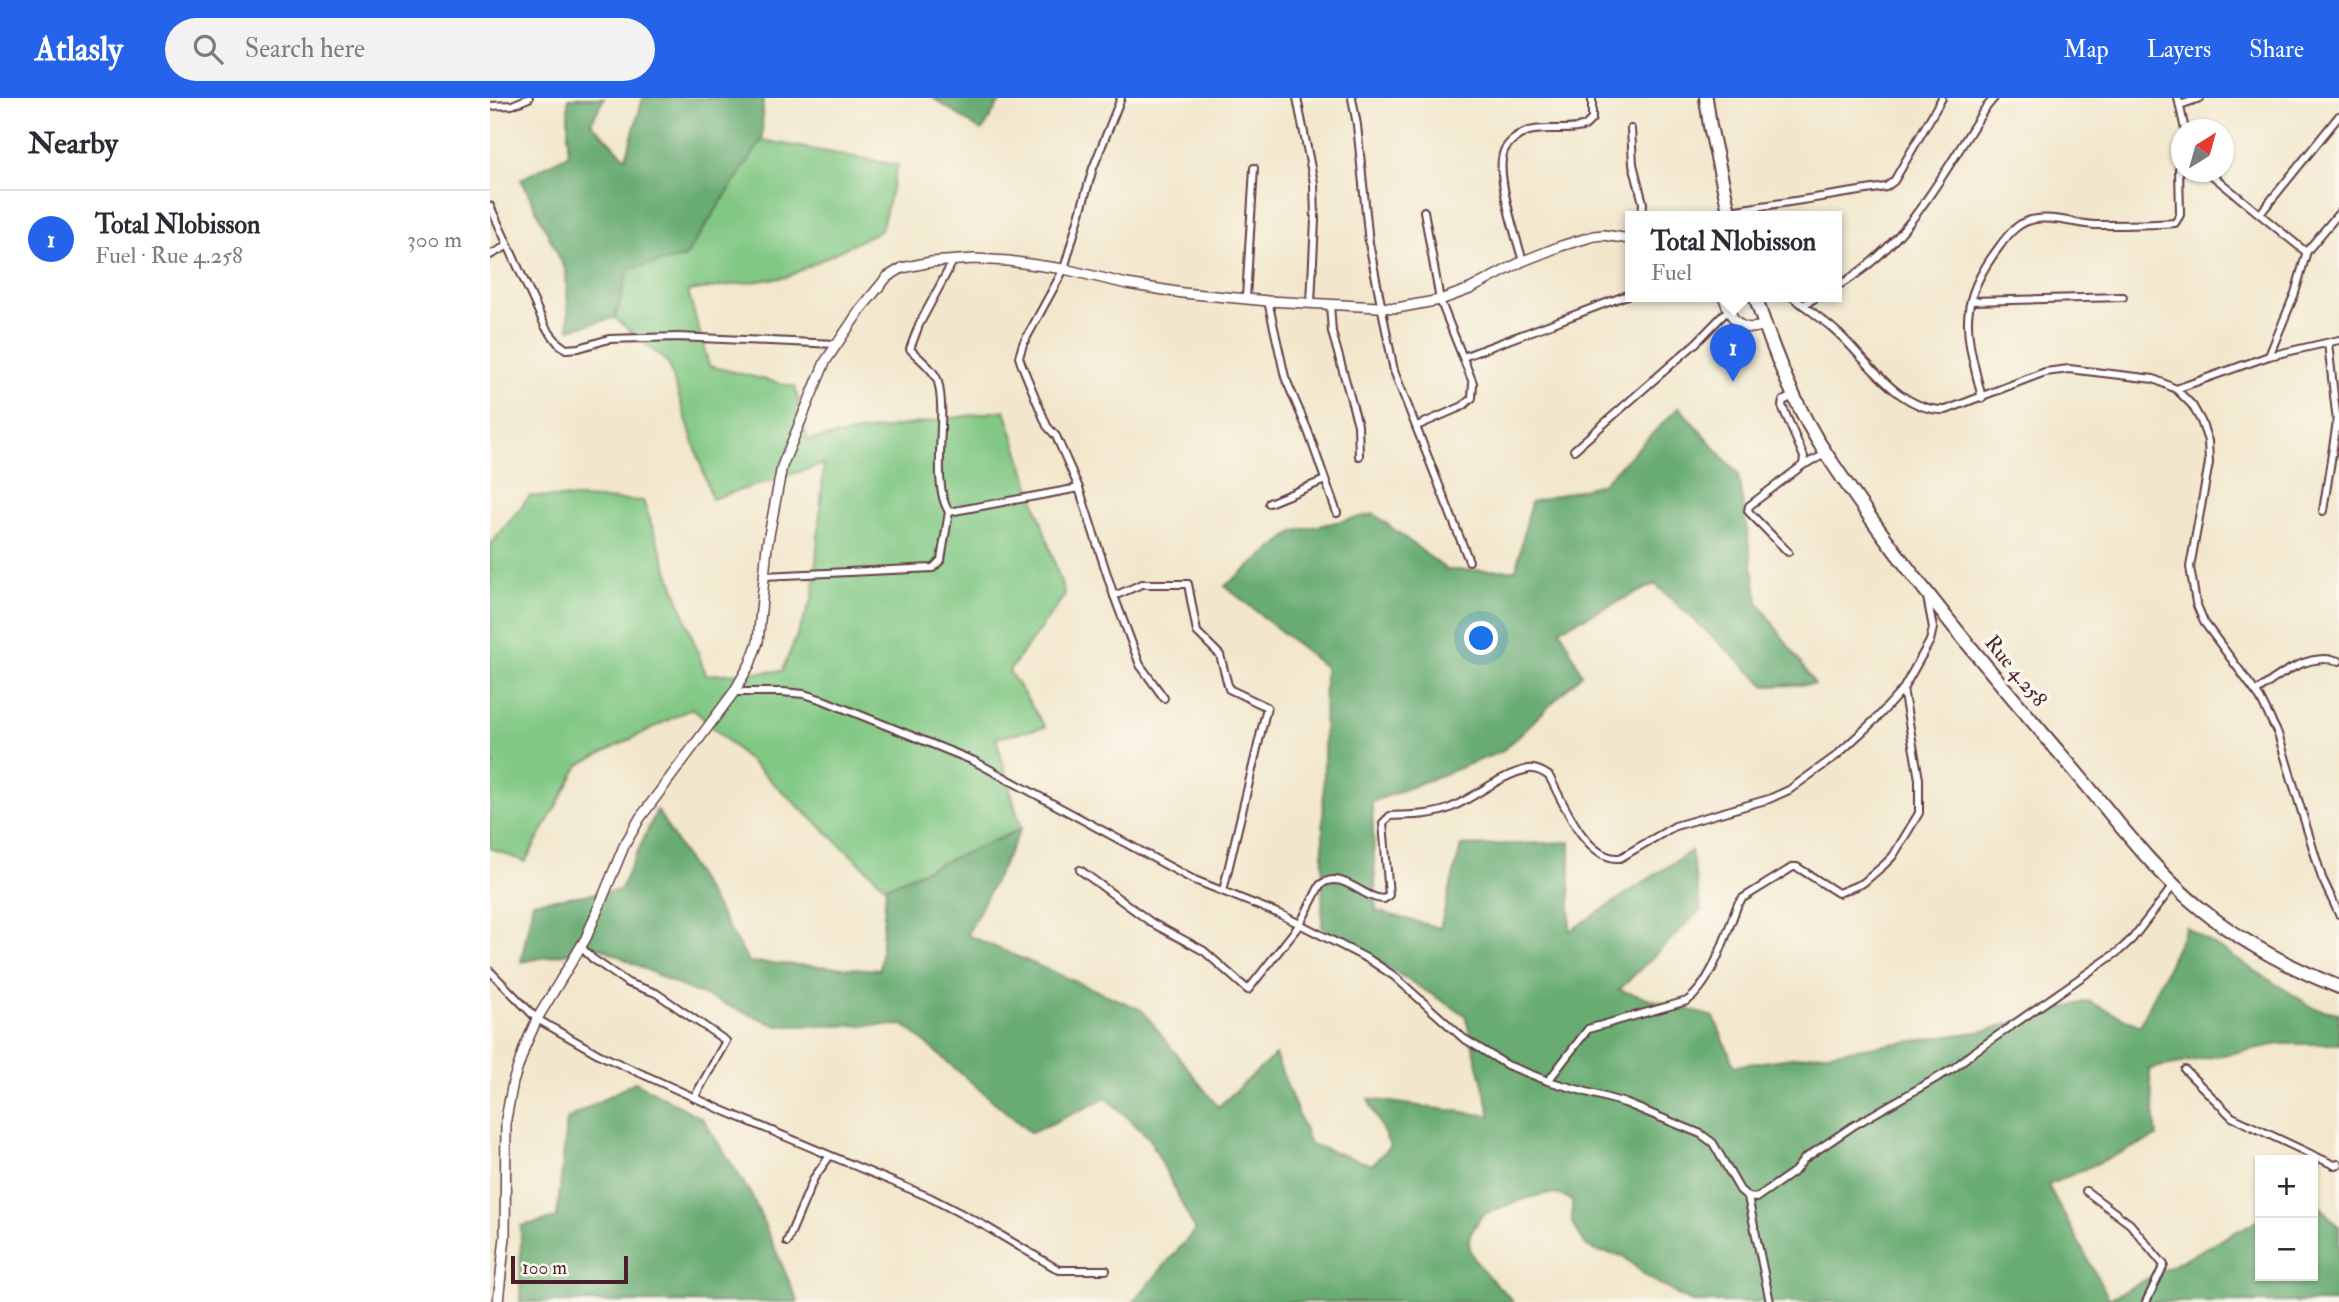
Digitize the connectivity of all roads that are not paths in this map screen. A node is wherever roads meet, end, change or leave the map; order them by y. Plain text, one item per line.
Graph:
1 (529, 98) edge
2 (1121, 98) edge
3 (1297, 98) edge
4 (1352, 98) edge
5 (1592, 98) edge
6 (1706, 98) edge
7 (1942, 98) edge
8 (2200, 98) edge
9 (1990, 99) edge
10 (2179, 101) edge
11 (490, 106) edge
12 (2339, 116) edge
13 (2183, 119) edge
14 (1631, 129) dead end
15 (1254, 168) dead end
16 (2179, 182) edge
17 (2220, 182) edge
18 (490, 206) edge
19 (1424, 211) dead end
20 (1642, 211) edge
21 (1729, 211) edge
22 (1741, 211) edge
23 (2339, 213) edge
24 (2260, 214) junction
25 (1625, 239) edge
26 (507, 246) junction
27 (2306, 252) junction
28 (490, 255) edge
29 (953, 261) junction
30 (1523, 261) junction
31 (1064, 269) junction
32 (1842, 283) edge
33 (1625, 296) edge
34 (2123, 297) dead end
35 (1246, 298) junction
36 (1440, 300) junction
37 (1268, 301) junction
38 (1971, 301) junction
39 (1725, 302) edge
40 (1757, 302) edge
41 (1799, 302) edge
42 (1808, 302) edge
43 (1311, 303) junction
44 (1330, 304) junction
45 (1803, 305) junction
46 (1381, 308) junction
47 (1728, 310) junction
48 (1764, 325) junction
49 (2339, 340) edge
50 (2328, 343) junction
51 (836, 344) junction
52 (2269, 356) junction
53 (1463, 357) junction
54 (2176, 389) junction
55 (1794, 395) junction
56 (1982, 398) junction
57 (1416, 426) junction
58 (1574, 450) dead end
59 (1826, 454) junction
60 (1359, 456) dead end
61 (1803, 465) junction
62 (1325, 480) junction
63 (1079, 488) junction
64 (1269, 503) dead end
65 (2323, 511) dead end
66 (948, 512) junction
67 (1337, 513) dead end
68 (1788, 552) dead end
69 (1469, 561) dead end
70 (764, 576) junction
71 (1925, 589) junction
72 (1114, 596) junction
73 (2339, 661) edge
74 (1903, 689) junction
75 (734, 692) junction
76 (2256, 692) junction
77 (1164, 698) dead end
78 (1080, 870) dead end
79 (2174, 886) junction
80 (1223, 891) junction
81 (2339, 914) edge
82 (1300, 924) junction
83 (581, 947) junction
84 (490, 971) edge
85 (2339, 987) edge
86 (537, 1019) junction
87 (2185, 1070) dead end
88 (1548, 1081) junction
89 (694, 1098) junction
90 (829, 1157) junction
91 (2339, 1164) edge
92 (2086, 1191) dead end
93 (1748, 1196) junction
94 (787, 1242) dead end
95 (1106, 1270) dead end
96 (498, 1302) edge
97 (1770, 1302) edge
98 (2146, 1302) edge

1 - 11 street
2 - 31 street
3 - 43 street
4 - 46 street
5 - 30 street
6 - 21 highway
7 - 22 street
8 - 10 street
9 - 32 street
10 - 13 street
12 - 24 street
14 - 20 street
15 - 35 street
16 - 38 street
17 - 24 street
18 - 26 street
19 - 36 street
23 - 27 street
24 - 27 street
25 - 30 street
26 - 28 street
26 - 51 street
27 - 52 street
29 - 31 street
29 - 51 street
29 - 66 street
30 - 36 street
31 - 35 street
31 - 63 street
33 - 53 street
34 - 38 street
35 - 37 street
36 - 46 street
36 - 53 street
37 - 43 street
37 - 62 street
38 - 56 street
39 - 47 street
40 - 48 highway, Rue 4.258
41 - 45 street
42 - 45 street
43 - 44 street
44 - 46 street
44 - 60 street
45 - 56 street
46 - 57 street
47 - 48 street
47 - 58 street
48 - 55 highway, Rue 4.258
49 - 50 street
50 - 52 street
50 - 65 street
51 - 70 street
52 - 54 street
53 - 57 street
54 - 56 street
54 - 76 street
55 - 59 highway, Rue 4.258
55 - 61 street
57 - 69 street
59 - 61 street
59 - 71 highway, Rue 4.258
61 - 68 street
62 - 64 street
62 - 67 street
63 - 66 street
63 - 72 street
66 - 70 street
70 - 75 street
71 - 74 street
71 - 79 highway, Rue 4.258
72 - 77 street
72 - 80 street
73 - 76 street
74 - 82 street
74 - 88 street
75 - 80 street
75 - 83 street
76 - 81 street
78 - 82 street
79 - 85 highway, Rue 4.258
79 - 93 street
80 - 82 street
82 - 88 street
83 - 86 street
83 - 89 street
84 - 86 street
86 - 89 street
86 - 96 street
87 - 91 street
88 - 93 street
89 - 90 street
90 - 94 street
90 - 95 street
92 - 98 street
93 - 97 street

